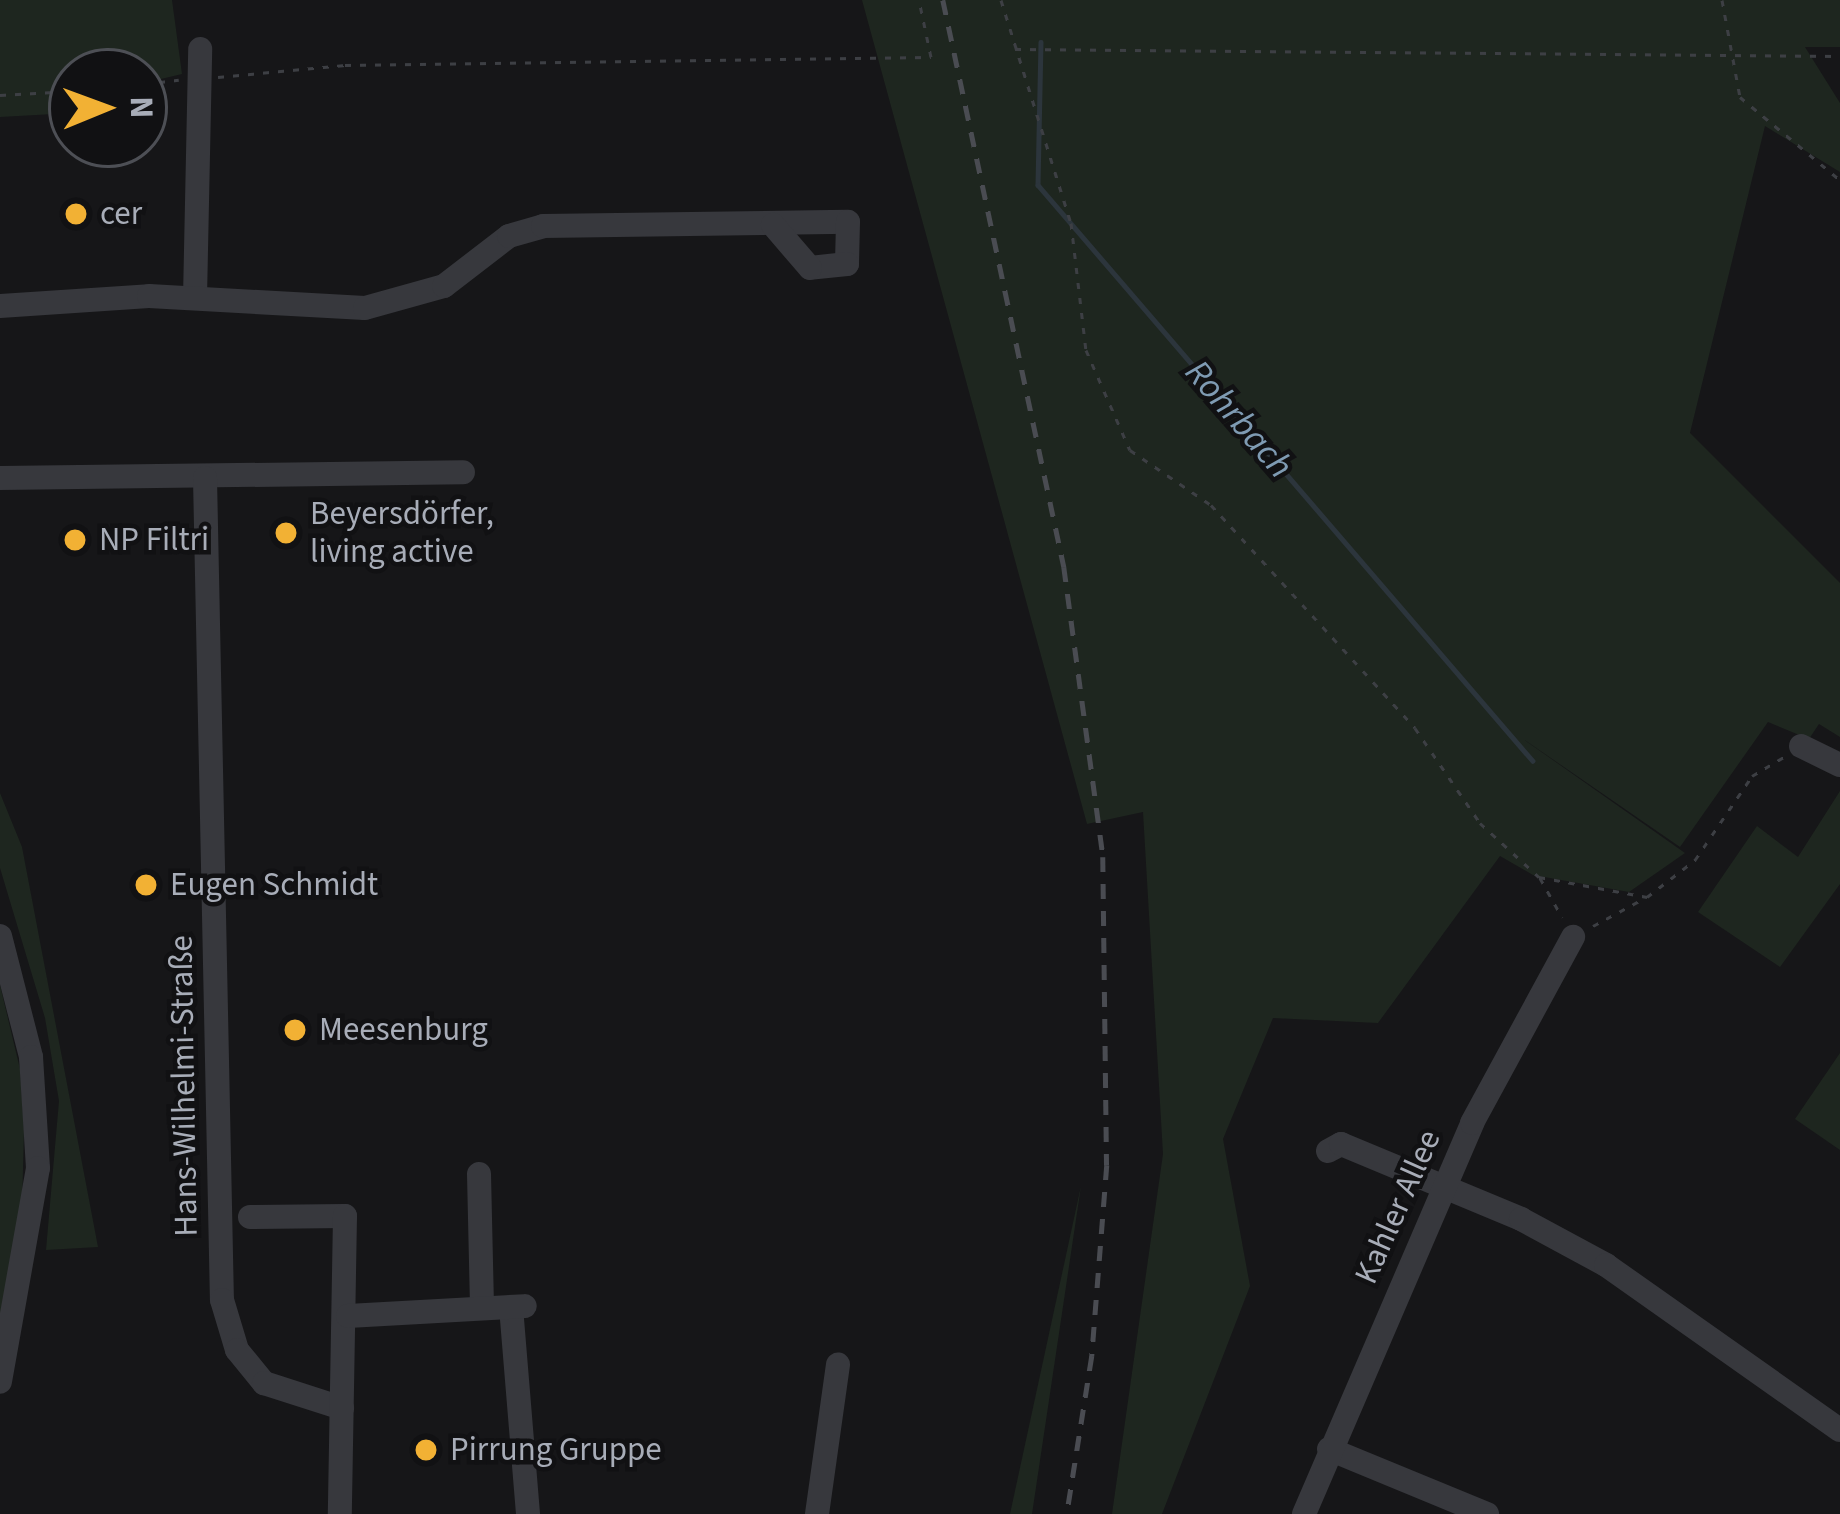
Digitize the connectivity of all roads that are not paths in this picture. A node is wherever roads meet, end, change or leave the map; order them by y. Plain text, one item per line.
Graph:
1 (200, 49) dead end
2 (773, 225) dead end
3 (195, 298) junction
4 (0, 306) edge
5 (463, 472) dead end
6 (0, 478) edge
7 (205, 478) junction
8 (1801, 746) road end
9 (1840, 765) edge
10 (0, 936) edge
11 (1573, 937) road end
12 (1328, 1150) dead end
13 (478, 1174) dead end
14 (1444, 1187) junction
15 (250, 1217) dead end
16 (482, 1308) junction
17 (348, 1316) junction
18 (838, 1364) dead end
19 (0, 1382) edge
20 (342, 1408) junction
21 (1840, 1430) edge
22 (1329, 1449) junction
23 (340, 1514) edge
24 (529, 1514) edge
25 (817, 1514) edge
26 (1304, 1514) edge
27 (1487, 1514) edge

1 - 3 street
2 - 3 street
3 - 4 street
5 - 7 street
6 - 7 street
7 - 20 street, Hans-Wilhelmi-Straße
8 - 9 street
10 - 19 street
11 - 14 street, Kahler Allee
12 - 14 street
13 - 16 street
14 - 21 street
14 - 22 street, Kahler Allee
15 - 17 street
16 - 17 street
16 - 24 street
17 - 20 street
18 - 25 street
20 - 23 street
22 - 26 street, Kahler Allee
22 - 27 street

